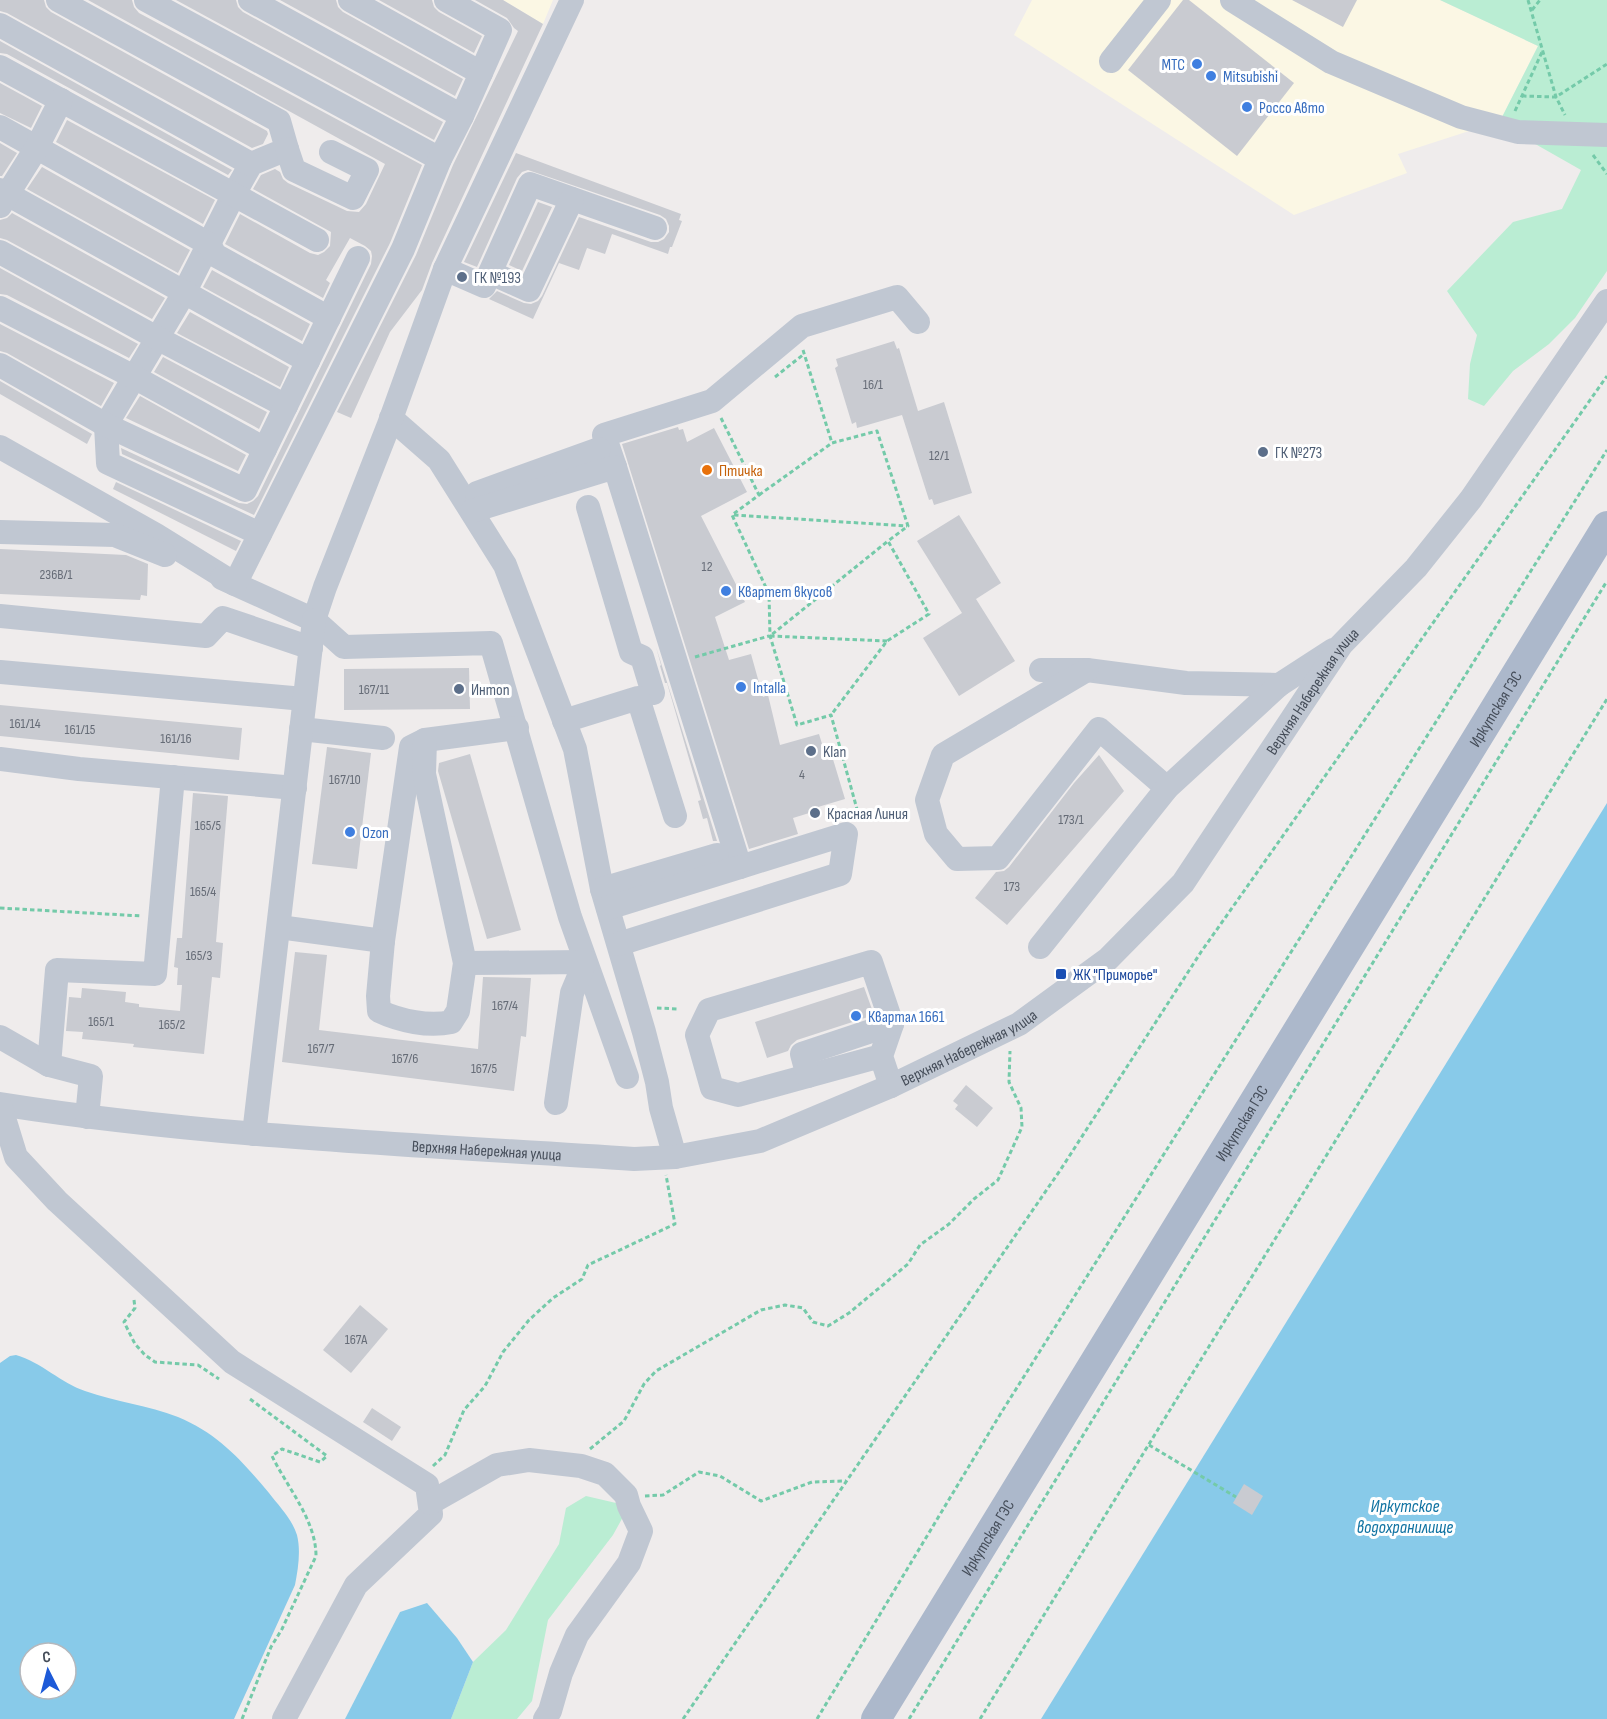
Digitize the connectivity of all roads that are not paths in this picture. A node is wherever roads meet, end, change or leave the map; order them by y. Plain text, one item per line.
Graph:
1 (58, 0) edge
2 (147, 0) edge
3 (249, 0) edge
4 (350, 0) edge
5 (446, 0) edge
6 (572, 0) edge
7 (1160, 0) edge
8 (1232, 0) edge
9 (0, 25) edge
10 (1111, 61) dead end
11 (0, 67) edge
12 (481, 73) junction
13 (61, 100) junction
14 (462, 116) junction
15 (0, 127) edge
16 (1607, 135) edge
17 (37, 147) junction
18 (287, 148) junction
19 (331, 152) dead end
20 (440, 159) junction
21 (251, 164) junction
22 (234, 194) junction
23 (3, 197) edge
24 (572, 199) junction
25 (656, 228) dead end
26 (316, 240) dead end
27 (209, 244) junction
28 (0, 252) edge
29 (358, 258) dead end
30 (445, 269) junction
31 (491, 273) junction
32 (184, 293) junction
33 (1607, 302) edge
34 (0, 308) edge
35 (329, 318) junction
36 (918, 322) dead end
37 (157, 338) junction
38 (308, 361) junction
39 (0, 365) edge
40 (134, 377) junction
41 (286, 406) junction
42 (391, 418) junction
43 (106, 425) junction
44 (0, 447) edge
45 (265, 449) junction
46 (599, 449) dead end
47 (615, 466) junction
48 (467, 505) junction
49 (588, 507) dead end
50 (1607, 526) edge
51 (0, 532) edge
52 (260, 534) junction
53 (236, 584) junction
54 (0, 616) edge
55 (314, 620) junction
56 (1341, 645) junction
57 (311, 648) junction
58 (1041, 670) dead end
59 (1087, 670) junction
60 (0, 672) edge
61 (679, 673) junction
62 (1278, 685) junction
63 (646, 695) junction
64 (304, 699) junction
65 (564, 721) junction
66 (517, 728) junction
67 (301, 729) junction
68 (383, 738) dead end
69 (425, 740) junction
70 (0, 759) edge
71 (173, 777) junction
72 (295, 788) junction
73 (1167, 788) junction
74 (675, 816) dead end
75 (717, 855) dead end
76 (740, 867) junction
77 (605, 899) junction
78 (279, 927) junction
79 (382, 942) junction
80 (619, 944) junction
81 (1040, 947) dead end
82 (585, 962) junction
83 (465, 963) junction
84 (892, 1024) junction
85 (0, 1037) edge
86 (881, 1056) junction
87 (49, 1065) junction
88 (808, 1076) junction
89 (627, 1077) dead end
90 (891, 1086) junction
91 (556, 1103) dead end
92 (0, 1104) edge
93 (87, 1117) junction
94 (254, 1134) junction
95 (669, 1158) junction
96 (429, 1503) junction
97 (284, 1719) edge
98 (545, 1719) edge
99 (876, 1719) edge

1 - 18 street
2 - 20 street
3 - 14 street
4 - 12 street
5 - 12 street
6 - 30 street
7 - 10 street
8 - 16 street
9 - 21 street
11 - 13 street
12 - 14 street
13 - 17 street
13 - 22 street
14 - 20 street
15 - 17 street
17 - 23 street
17 - 27 street
18 - 19 street
18 - 21 street
20 - 52 street
21 - 22 street
22 - 26 street
22 - 27 street
23 - 32 street
24 - 25 street
24 - 31 street
24 - 31 street
27 - 32 street
27 - 35 street
28 - 37 street
29 - 35 street
30 - 31 street
30 - 42 street
32 - 37 street
32 - 38 street
33 - 56 street, Верхняя Набережная улица
34 - 40 street
35 - 38 street
36 - 47 street
37 - 40 street
37 - 41 street
38 - 41 street
39 - 43 street
40 - 43 street
40 - 45 street
41 - 45 street
42 - 48 street
42 - 55 street
43 - 45 street
43 - 52 street
44 - 53 street
46 - 48 street
47 - 48 street
47 - 61 street
48 - 65 street
49 - 63 street
50 - 99 main road, Иркутская ГЭС
51 - 53 street
52 - 53 street
53 - 55 street
54 - 57 street
55 - 57 street
55 - 66 street
56 - 62 street
56 - 90 street, Верхняя Набережная улица
57 - 64 street
58 - 59 street
59 - 62 street
59 - 73 street
60 - 64 street
61 - 63 street
61 - 76 street
62 - 73 street
63 - 65 street
63 - 74 street
64 - 67 street
65 - 77 street
66 - 69 street
66 - 82 street
67 - 68 street
67 - 72 street
69 - 79 street
69 - 83 street
70 - 71 street
71 - 72 street
71 - 87 street
72 - 78 street
73 - 81 street
75 - 77 street
76 - 77 street
76 - 80 street
77 - 80 street
78 - 79 street
78 - 94 street
79 - 83 street
80 - 95 street
82 - 83 street
82 - 89 street
82 - 91 street
84 - 86 street
84 - 88 street
84 - 88 street
85 - 87 street
86 - 88 street
86 - 90 street
87 - 93 street
90 - 95 street, Верхняя Набережная улица
92 - 93 street, Верхняя Набережная улица
92 - 96 street
93 - 94 street, Верхняя Набережная улица
94 - 95 street, Верхняя Набережная улица
96 - 97 street
96 - 98 street

